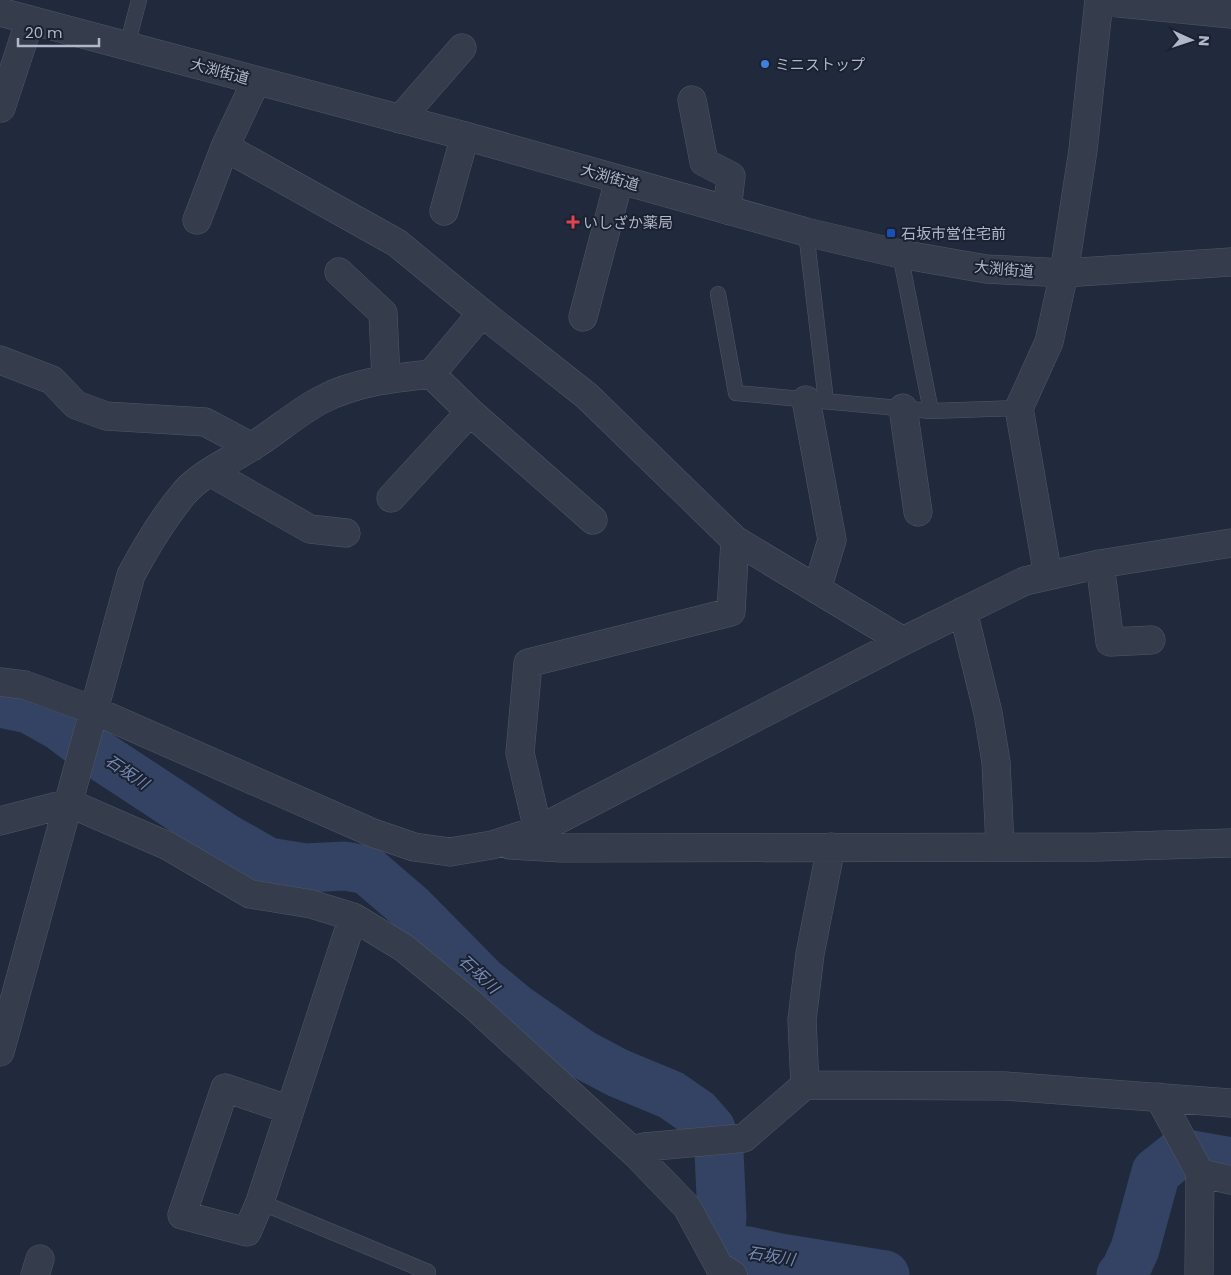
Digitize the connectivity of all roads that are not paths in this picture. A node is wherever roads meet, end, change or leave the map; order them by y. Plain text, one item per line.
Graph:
1 (139, 0) edge
2 (1099, 1) edge
3 (0, 12) edge
4 (1231, 14) edge
5 (30, 20) junction
6 (127, 46) junction
7 (462, 48) dead end
8 (256, 81) junction
9 (692, 100) dead end
10 (1, 108) edge
11 (400, 119) junction
12 (465, 136) junction
13 (225, 147) junction
14 (619, 180) junction
15 (727, 210) junction
16 (444, 211) dead end
17 (197, 220) dead end
18 (806, 232) junction
19 (900, 254) junction
20 (1231, 262) edge
21 (339, 272) dead end
22 (1064, 273) junction
23 (718, 294) dead end
24 (482, 313) junction
25 (582, 317) dead end
26 (0, 360) edge
27 (431, 374) junction
28 (386, 379) junction
29 (816, 400) junction
30 (903, 408) junction
31 (1020, 408) junction
32 (931, 411) junction
33 (470, 412) junction
34 (252, 447) junction
35 (210, 472) junction
36 (391, 498) dead end
37 (918, 512) dead end
38 (593, 520) dead end
39 (346, 533) dead end
40 (735, 540) junction
41 (1231, 543) edge
42 (1100, 564) junction
43 (1048, 576) junction
44 (817, 589) junction
45 (964, 611) junction
46 (1151, 640) dead end
47 (903, 641) junction
48 (0, 682) edge
49 (91, 719) junction
50 (69, 803) junction
51 (0, 821) edge
52 (538, 830) junction
53 (1231, 843) edge
54 (492, 845) junction
55 (1000, 846) junction
56 (831, 847) junction
57 (353, 917) junction
58 (0, 1052) edge
59 (805, 1086) junction
60 (1159, 1097) junction
61 (1231, 1104) edge
62 (290, 1110) junction
63 (636, 1154) junction
64 (1200, 1173) junction
65 (1231, 1180) edge
66 (260, 1202) junction
67 (1199, 1273) dead end
68 (426, 1275) edge
69 (733, 1275) edge

1 - 6 lane
2 - 4 street
2 - 22 street
3 - 5 street, 大渕街道
5 - 6 street, 大渕街道
5 - 10 street
6 - 8 street, 大渕街道
7 - 11 street
8 - 11 street, 大渕街道
8 - 13 street
9 - 15 street
11 - 12 street, 大渕街道
12 - 14 street, 大渕街道
12 - 16 street
13 - 17 street
13 - 24 street
14 - 15 street, 大渕街道
14 - 25 street
15 - 18 street, 大渕街道
18 - 19 street, 大渕街道
18 - 29 lane
19 - 22 street, 大渕街道
19 - 32 lane
20 - 22 street, 大渕街道
21 - 28 street
22 - 31 street
23 - 29 lane
24 - 27 street
24 - 40 street
26 - 34 street
27 - 28 street
27 - 33 street
28 - 34 street
29 - 30 lane
29 - 44 street
30 - 32 lane
30 - 37 street
31 - 32 lane
31 - 43 street
33 - 36 street
33 - 38 street
34 - 35 street
35 - 39 street
35 - 49 street
40 - 44 street
40 - 52 street
41 - 42 street
42 - 43 street
42 - 46 street
43 - 45 street
44 - 47 street
45 - 47 street
45 - 55 street
47 - 52 street
48 - 49 street
49 - 50 street
49 - 54 street
50 - 51 street
50 - 57 street
50 - 58 street
52 - 54 street
53 - 55 street
54 - 56 street
55 - 56 street
56 - 59 street
57 - 62 street
57 - 63 street
59 - 60 street
59 - 63 street
60 - 61 street
60 - 64 street
62 - 66 street
62 - 66 street
63 - 69 street
64 - 65 street
64 - 67 street
66 - 68 lane

